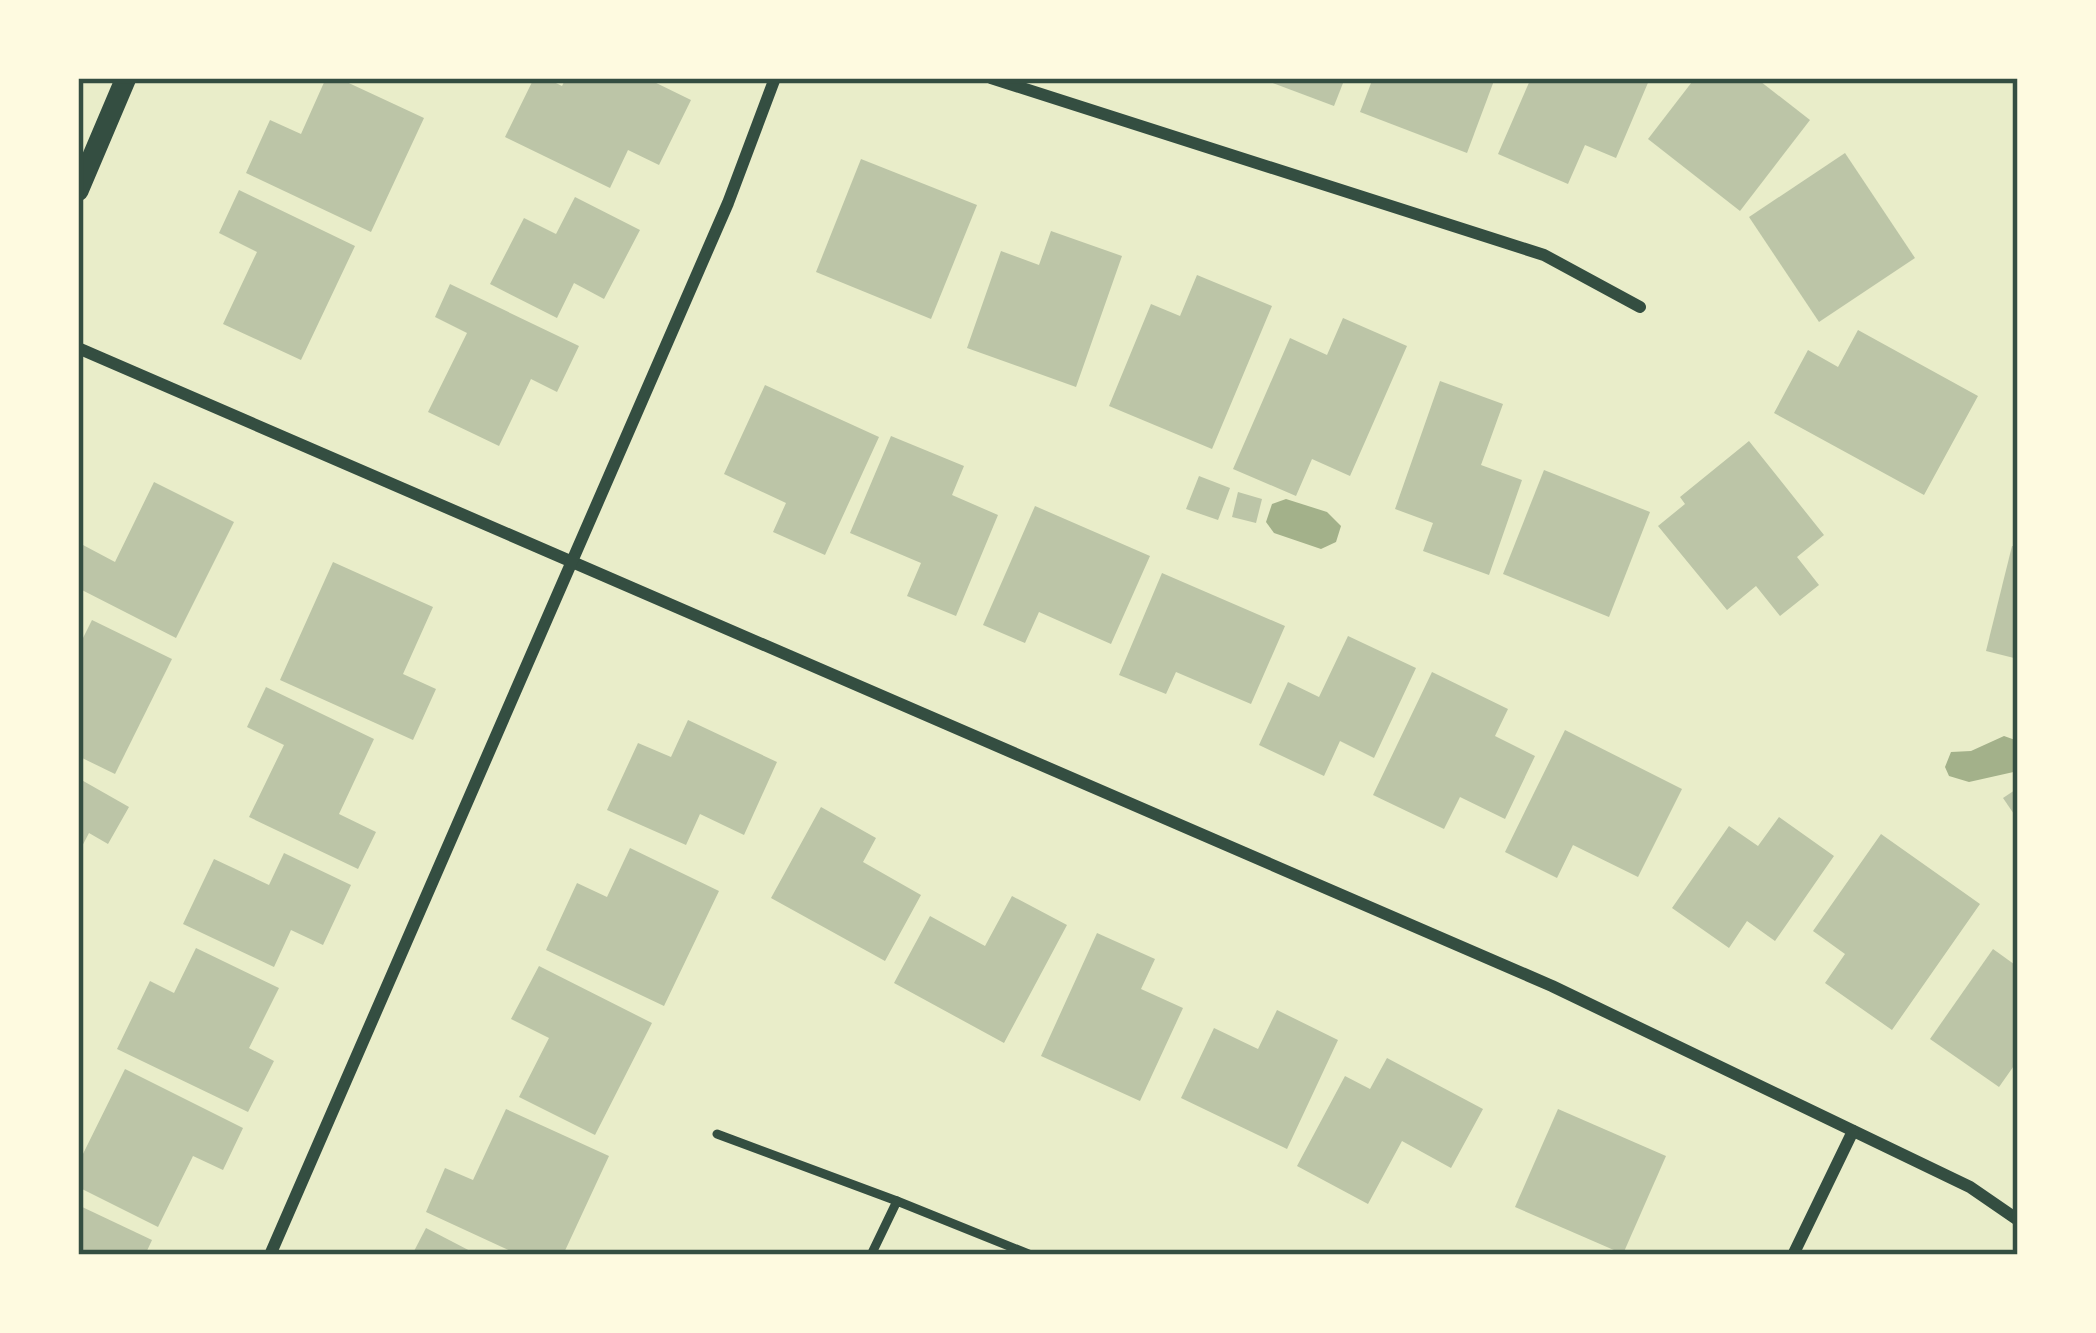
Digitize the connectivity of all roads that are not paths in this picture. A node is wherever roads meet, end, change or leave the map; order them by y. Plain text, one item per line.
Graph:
1 (127, 78) edge
2 (775, 78) edge
3 (992, 78) edge
4 (78, 191) edge
5 (1640, 308) dead end
6 (78, 348) edge
7 (572, 562) junction
8 (1853, 1131) junction
9 (717, 1134) dead end
10 (897, 1201) junction
11 (2018, 1220) edge
12 (270, 1255) edge
13 (871, 1255) edge
14 (1031, 1255) edge
15 (1792, 1255) edge

1 - 4 street
2 - 7 street
3 - 5 street
6 - 7 street
7 - 8 street
7 - 12 street
8 - 11 street
8 - 15 street
9 - 10 lane
10 - 13 lane
10 - 14 lane

